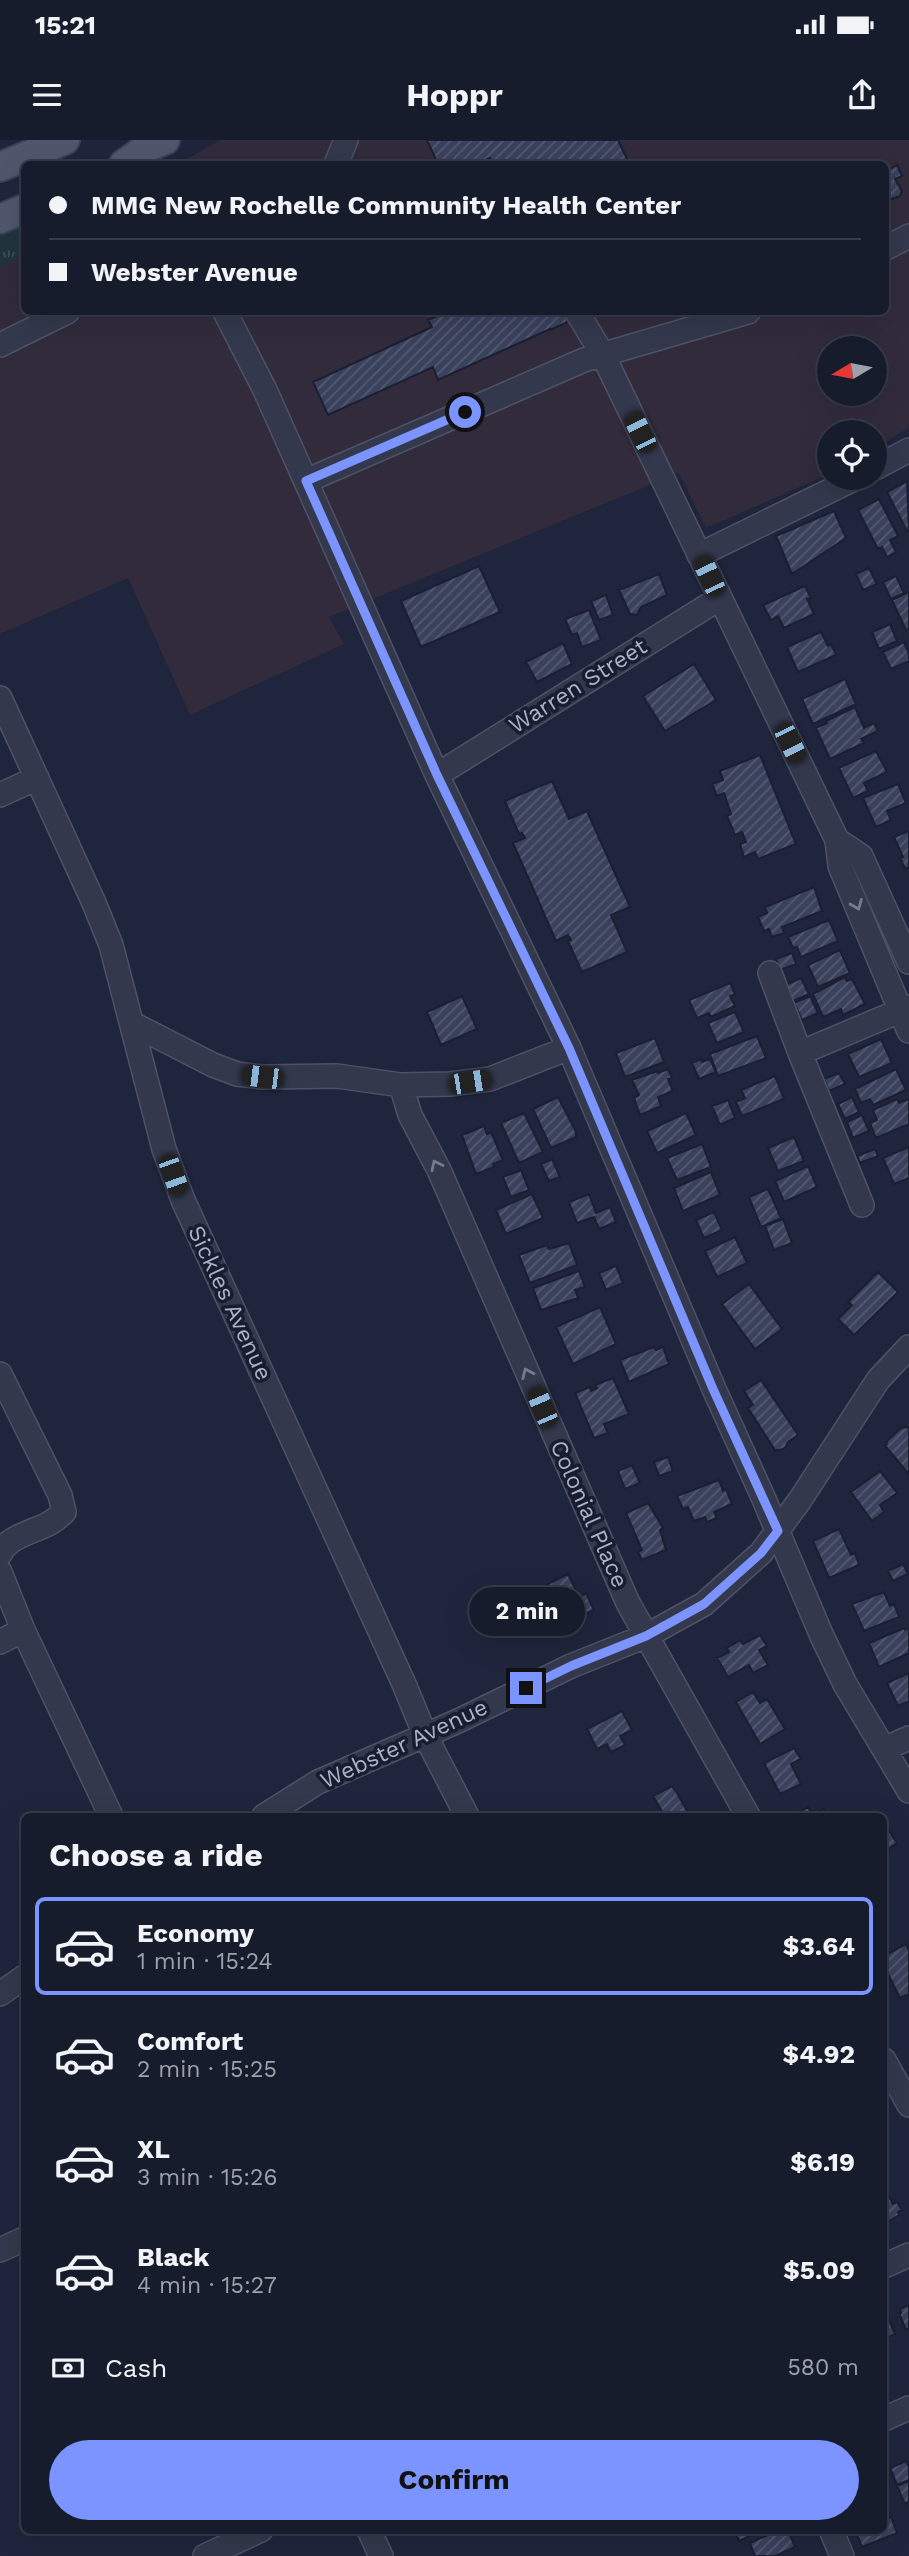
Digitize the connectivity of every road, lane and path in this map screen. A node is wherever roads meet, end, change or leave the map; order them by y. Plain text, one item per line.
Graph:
1 (65, 140) edge
2 (346, 140) edge
3 (154, 148) edge
4 (130, 161) edge
5 (337, 161) edge
6 (0, 167) edge
7 (21, 210) edge
8 (0, 219) edge
9 (909, 236) edge
10 (889, 246) edge
11 (61, 315) edge
12 (227, 315) edge
13 (580, 315) edge
14 (737, 315) edge
15 (0, 345) edge
16 (603, 355) junction
17 (909, 450) edge
18 (887, 462) edge
19 (306, 481) junction
20 (832, 490) edge
21 (699, 555) junction
22 (719, 598) junction
23 (0, 698) edge
24 (437, 775) junction
25 (37, 778) junction
26 (0, 795) edge
27 (837, 841) junction
28 (909, 962) edge
29 (770, 973) dead end
30 (906, 1017) edge
31 (133, 1024) junction
32 (569, 1048) junction
33 (800, 1054) junction
34 (401, 1085) junction
35 (862, 1205) dead end
36 (909, 1348) edge
37 (0, 1374) edge
38 (778, 1531) junction
39 (0, 1554) edge
40 (0, 1572) edge
41 (23, 1630) junction
42 (646, 1636) junction
43 (0, 1642) edge
44 (425, 1735) junction
45 (909, 1738) edge
46 (884, 1749) junction
47 (909, 1791) edge
48 (110, 1813) edge
49 (269, 1813) edge
50 (465, 1813) edge
51 (746, 1813) edge
52 (21, 1979) edge
53 (0, 1994) edge
54 (887, 2065) edge
55 (909, 2105) edge
56 (21, 2240) edge
57 (0, 2250) edge
58 (909, 2255) edge
59 (887, 2265) edge
60 (909, 2408) edge
61 (887, 2418) edge
62 (252, 2534) edge
63 (371, 2534) edge
64 (833, 2534) edge
65 (205, 2556) edge
66 (381, 2556) edge
67 (842, 2556) edge

1 - 6 main road
2 - 5 street
3 - 4 main road
7 - 8 main road
9 - 10 street
11 - 15 street
12 - 19 street
13 - 16 street
14 - 16 street
16 - 19 street
16 - 21 street
17 - 18 street
19 - 24 street
20 - 21 street
21 - 22 street
22 - 24 street, Warren Street
22 - 27 street
23 - 25 street, Sickles Avenue
24 - 32 street
25 - 26 street
25 - 31 street, Sickles Avenue
27 - 28 street
27 -> 30 street
29 - 33 street
30 - 33 street
31 - 34 street
31 - 44 street, Sickles Avenue
32 - 34 street
32 - 38 street
33 - 35 street
42 -> 34 street, Colonial Place
36 - 38 street, Webster Avenue
37 - 39 street
38 - 42 street, Webster Avenue
38 - 46 street
40 - 41 street
41 - 43 street
41 - 48 street
42 - 44 street, Webster Avenue
42 - 51 street, Colonial Place
44 - 49 street, Webster Avenue
44 - 50 street, Sickles Avenue
45 - 46 street
46 - 47 street
52 - 53 street
54 - 55 street
56 - 57 street
58 - 59 street
60 - 61 street
62 - 65 street
63 - 66 street
64 - 67 street

